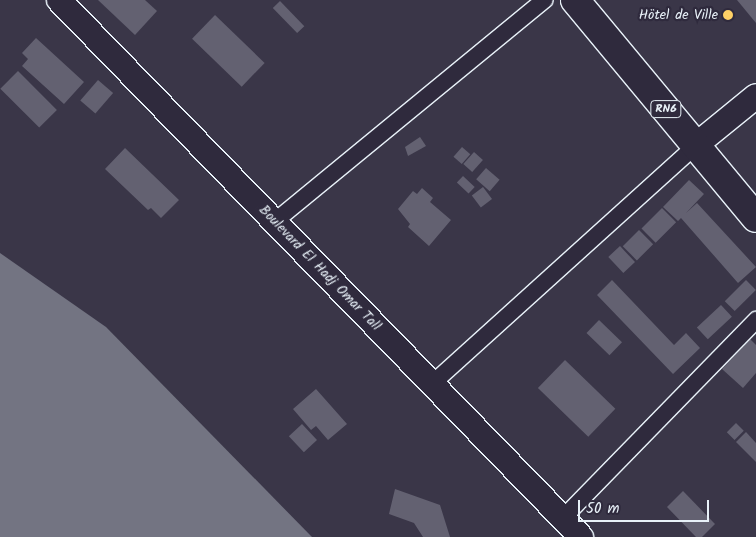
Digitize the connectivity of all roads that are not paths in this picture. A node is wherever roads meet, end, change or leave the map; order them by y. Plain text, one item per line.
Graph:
1 (59, 0) edge
2 (544, 0) edge
3 (575, 0) edge
4 (756, 96) edge
5 (696, 145) junction
6 (756, 218) edge
7 (274, 222) junction
8 (756, 320) edge
9 (432, 383) junction
10 (562, 518) junction
11 (581, 537) edge

1 - 7 street, Boulevard El Hadj Omar Tall
2 - 7 street
3 - 5 highway, RN6
4 - 5 street
5 - 6 highway, RN6
5 - 9 street
7 - 9 street, Boulevard El Hadj Omar Tall
8 - 10 street
9 - 10 street, Boulevard El Hadj Omar Tall
10 - 11 street, Boulevard El Hadj Omar Tall

